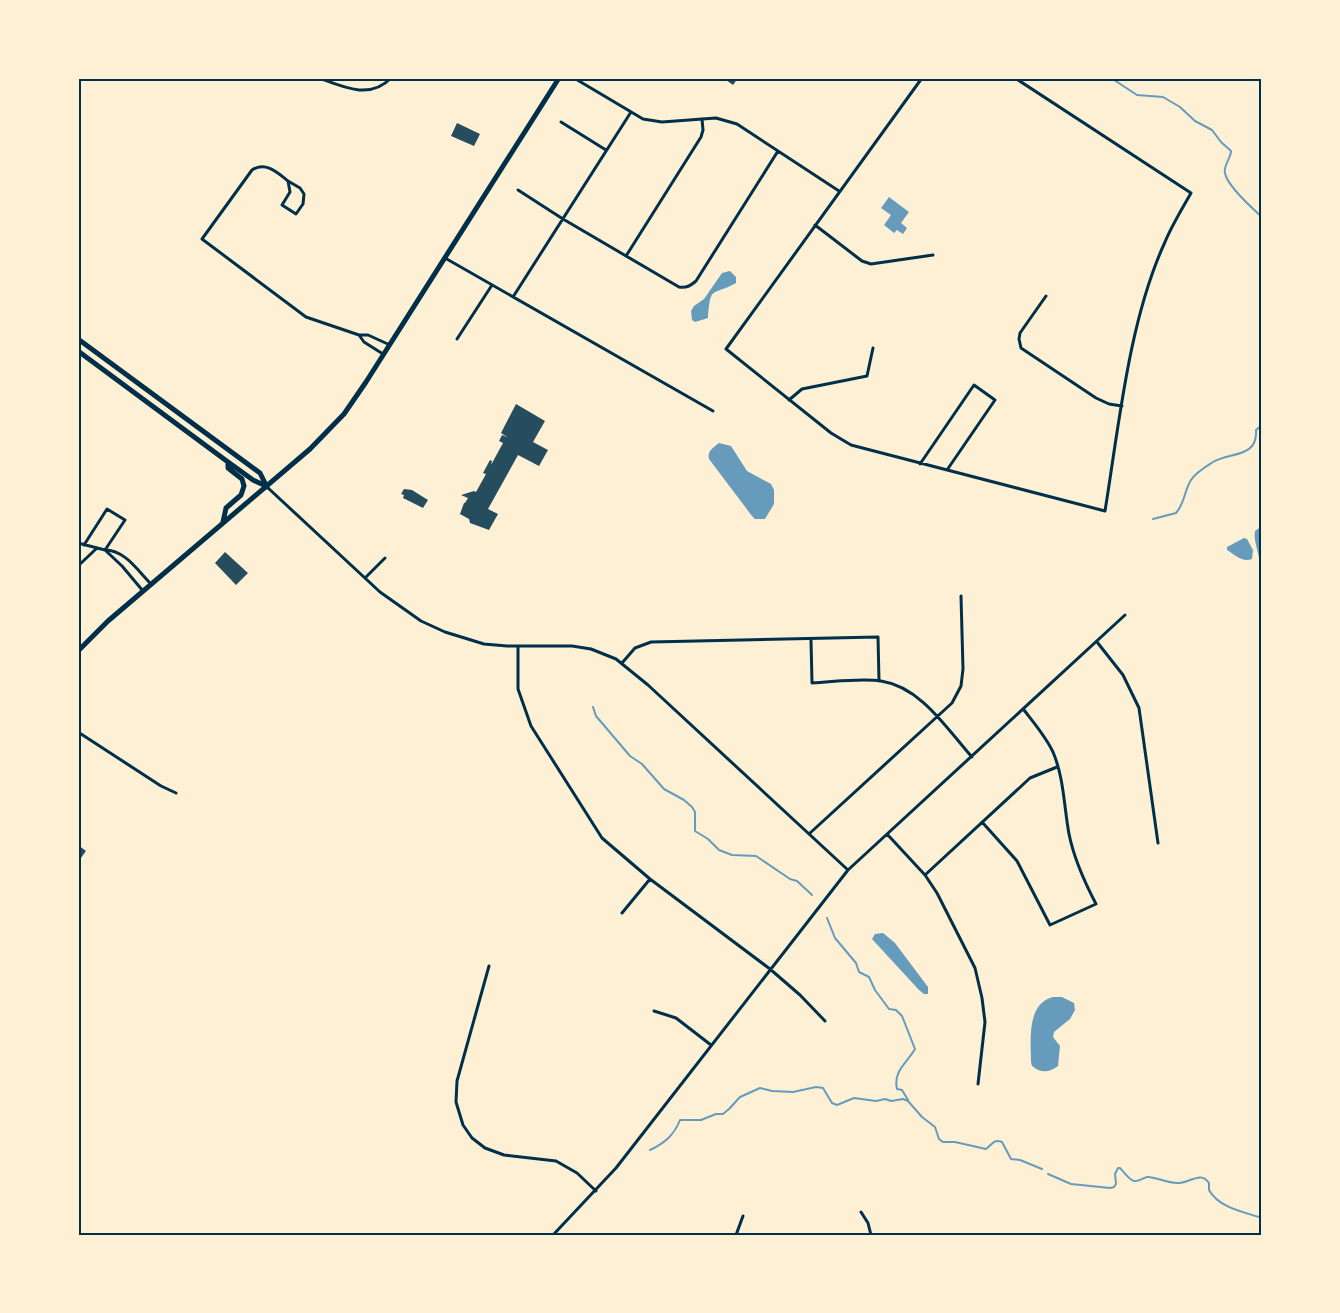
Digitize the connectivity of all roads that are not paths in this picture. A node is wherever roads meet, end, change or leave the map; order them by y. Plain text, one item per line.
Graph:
1 (319, 78) edge
2 (391, 78) edge
3 (559, 78) edge
4 (574, 78) edge
5 (922, 78) edge
6 (1015, 78) edge
7 (631, 112) junction
8 (702, 118) junction
9 (561, 122) dead end
10 (606, 150) junction
11 (778, 151) junction
12 (288, 181) junction
13 (518, 190) dead end
14 (839, 191) junction
15 (563, 219) junction
16 (815, 225) junction
17 (626, 255) junction
18 (933, 255) dead end
19 (445, 258) junction
20 (492, 285) junction
21 (1046, 296) dead end
22 (513, 297) junction
23 (359, 335) junction
24 (78, 339) edge
25 (457, 339) dead end
26 (390, 345) junction
27 (873, 348) dead end
28 (78, 351) edge
29 (384, 354) junction
30 (789, 400) junction
31 (1122, 406) junction
32 (713, 411) dead end
33 (228, 462) junction
34 (920, 464) junction
35 (947, 470) junction
36 (267, 487) junction
37 (223, 524) junction
38 (78, 543) edge
39 (84, 544) junction
40 (97, 548) junction
41 (105, 550) junction
42 (385, 558) dead end
43 (78, 566) edge
44 (365, 578) junction
45 (151, 584) junction
46 (142, 591) junction
47 (961, 596) dead end
48 (1125, 615) dead end
49 (811, 640) junction
50 (1097, 642) junction
51 (518, 646) junction
52 (78, 651) edge
53 (622, 663) junction
54 (879, 681) junction
55 (1023, 709) junction
56 (936, 717) junction
57 (78, 732) edge
58 (972, 757) junction
59 (1058, 766) junction
60 (176, 793) dead end
61 (982, 822) junction
62 (809, 834) junction
63 (887, 834) junction
64 (1158, 843) dead end
65 (848, 870) junction
66 (925, 874) junction
67 (650, 879) junction
68 (622, 913) dead end
69 (489, 966) dead end
70 (770, 969) junction
71 (654, 1011) dead end
72 (825, 1021) dead end
73 (711, 1045) junction
74 (978, 1084) dead end
75 (596, 1191) junction
76 (861, 1212) dead end
77 (743, 1216) dead end
78 (553, 1235) edge
79 (736, 1235) edge
80 (872, 1235) edge

1 - 2 street
3 - 19 main road
4 - 7 street
5 - 14 street
6 - 31 street
7 - 8 street
7 - 10 street
8 - 11 street
8 - 17 street
9 - 10 street
10 - 15 street
11 - 14 street
11 - 17 street
12 - 12 street
12 - 23 street
13 - 15 street
14 - 16 street
15 - 17 street
15 - 22 street
16 - 18 street
16 - 30 street
19 - 20 street
19 - 26 main road
20 - 22 street
20 - 25 street
21 - 31 street
22 - 32 street
23 - 26 street
23 - 29 street
24 - 36 main road
26 - 29 main road
27 - 30 street
28 - 33 main road
29 - 36 main road
30 - 34 street
31 - 35 street
33 - 36 main road
33 - 37 main road
34 - 35 street
34 - 35 street
36 - 37 main road
36 - 44 street
37 - 45 main road
38 - 39 street
39 - 40 street
39 - 41 street
40 - 41 street
40 - 43 street
41 - 45 street
41 - 46 street
42 - 44 street
44 - 51 street
45 - 46 main road
46 - 52 main road
47 - 56 street
48 - 50 street
49 - 53 street
49 - 54 street
49 - 54 street
50 - 55 street
50 - 64 street
51 - 53 street
51 - 67 street
53 - 62 street
54 - 56 street
55 - 58 street
55 - 59 street
56 - 58 street
56 - 62 street
57 - 60 street
58 - 63 street
59 - 61 street
59 - 61 street
61 - 66 street
62 - 65 street
63 - 65 street
63 - 66 street
65 - 70 street
66 - 74 street
67 - 68 street
67 - 70 street
69 - 75 street
70 - 72 street
70 - 73 street
71 - 73 street
73 - 75 street
75 - 78 street
76 - 80 street
77 - 79 street

